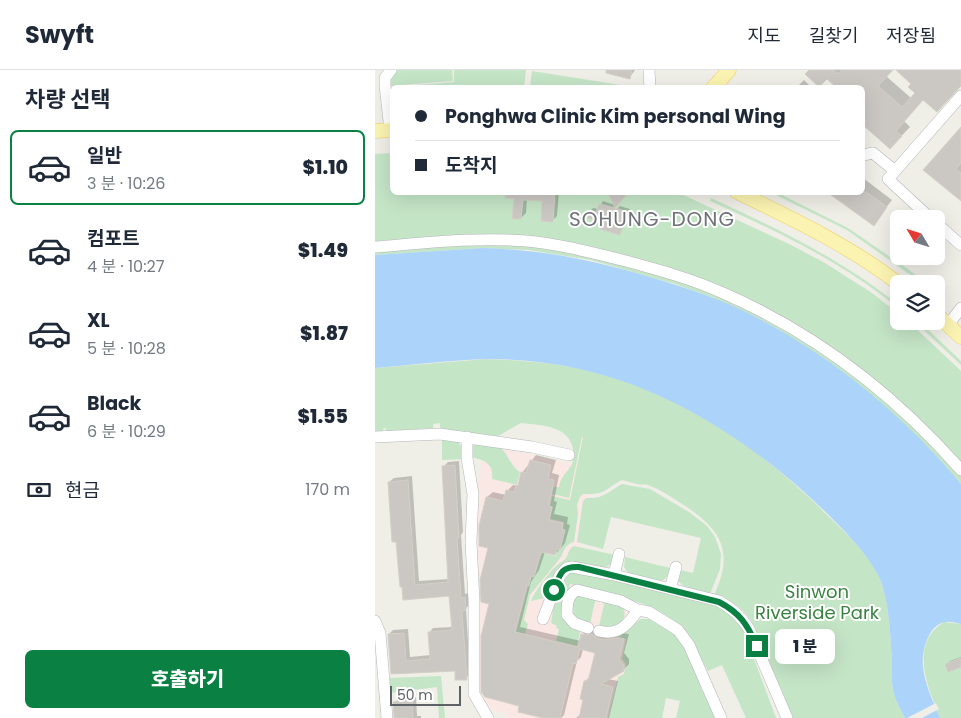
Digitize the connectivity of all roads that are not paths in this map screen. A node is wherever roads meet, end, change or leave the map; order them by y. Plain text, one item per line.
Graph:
1 (391, 70) edge
2 (649, 70) edge
3 (729, 70) edge
4 (650, 85) edge
5 (716, 85) edge
6 (961, 96) edge
7 (390, 122) edge
8 (390, 130) edge
9 (375, 131) edge
10 (865, 155) edge
11 (895, 172) junction
12 (743, 195) edge
13 (921, 210) edge
14 (945, 231) edge
15 (961, 246) edge
16 (375, 247) edge
17 (890, 277) edge
18 (961, 308) edge
19 (945, 322) edge
20 (948, 325) junction
21 (961, 337) edge
22 (375, 437) edge
23 (467, 437) junction
24 (569, 455) dead end
25 (961, 470) edge
26 (619, 554) dead end
27 (676, 568) dead end
28 (614, 575) junction
29 (671, 589) junction
30 (638, 610) junction
31 (543, 619) dead end
32 (375, 621) edge
33 (387, 718) edge
34 (488, 718) edge
35 (721, 718) edge
36 (787, 718) edge

1 - 7 street
2 - 4 street
3 - 5 main road
6 - 11 street
8 - 9 main road
10 - 11 street
11 - 13 street
12 - 17 main road
14 - 15 street
16 - 25 street
18 - 20 street
19 - 20 main road
20 - 21 main road
22 - 23 street
23 - 24 street
23 - 34 street
26 - 28 street
27 - 29 street
28 - 29 street
28 - 31 street
29 - 36 street
30 - 30 street
30 - 35 street
32 - 33 street

